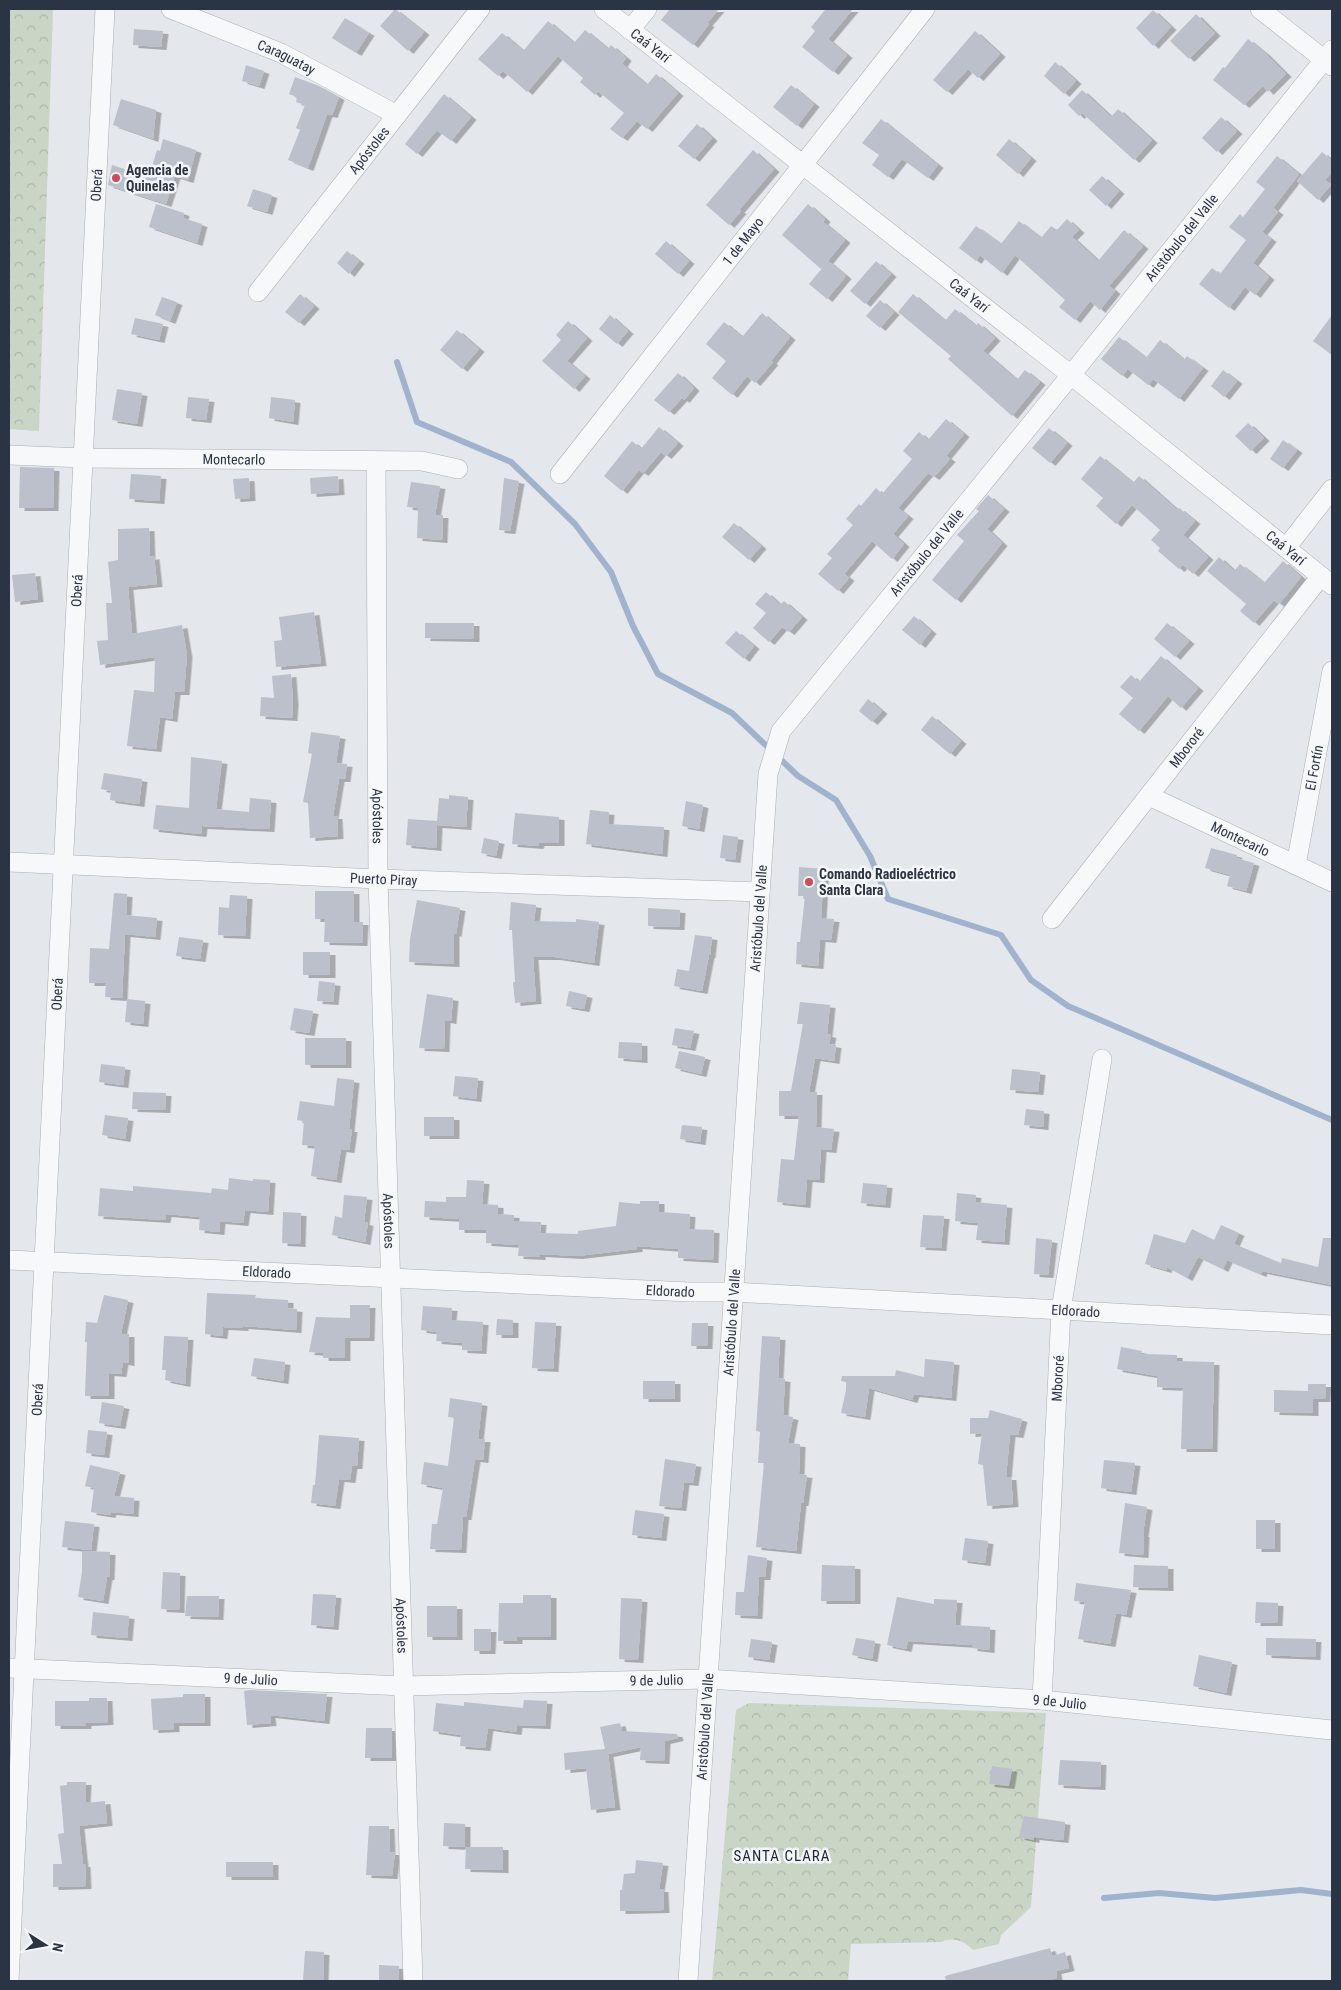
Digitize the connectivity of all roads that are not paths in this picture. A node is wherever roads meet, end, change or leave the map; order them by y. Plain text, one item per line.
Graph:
1 (105, 9) edge
2 (171, 9) edge
3 (480, 9) edge
4 (604, 9) edge
5 (647, 9) edge
6 (925, 9) edge
7 (1260, 9) edge
8 (630, 30) junction
9 (1330, 58) edge
10 (397, 115) junction
11 (802, 165) junction
12 (258, 292) dead end
13 (1071, 375) junction
14 (9, 455) edge
15 (84, 458) junction
16 (376, 461) junction
17 (458, 469) dead end
18 (560, 474) dead end
19 (1332, 490) edge
20 (1286, 548) junction
21 (1327, 581) edge
22 (1332, 671) edge
23 (1149, 796) junction
24 (9, 862) edge
25 (64, 864) junction
26 (1296, 865) junction
27 (378, 879) junction
28 (1332, 882) edge
29 (760, 892) junction
30 (1052, 919) dead end
31 (1102, 1059) dead end
32 (9, 1260) edge
33 (44, 1262) junction
34 (391, 1278) junction
35 (733, 1292) junction
36 (1061, 1310) junction
37 (1332, 1325) edge
38 (17, 1668) edge
39 (707, 1679) junction
40 (403, 1686) junction
41 (1042, 1700) junction
42 (1332, 1730) edge
43 (9, 1981) edge
44 (413, 1981) edge
45 (688, 1981) edge

1 - 15 street, Oberá
2 - 10 street, Caraguatay
3 - 10 street, Apóstoles
4 - 8 street, Caá Yarí
5 - 8 street
6 - 11 street, 1 de Mayo
7 - 9 street
8 - 11 street, Caá Yarí
9 - 13 street, Aristóbulo del Valle
10 - 12 street, Apóstoles
11 - 13 street, Caá Yarí
11 - 18 street, 1 de Mayo
13 - 20 street, Caá Yarí
13 - 29 street, Aristóbulo del Valle
14 - 15 street, Montecarlo
15 - 16 street, Montecarlo
15 - 25 street, Oberá
16 - 17 street, Montecarlo
16 - 27 street, Apóstoles
19 - 20 street
20 - 21 street, Caá Yarí
21 - 23 street, Mbororé
22 - 26 street, El Fortín
23 - 26 street, Montecarlo
23 - 30 street, Mbororé
24 - 25 street, Puerto Piray
25 - 27 street, Puerto Piray
25 - 33 street, Oberá
26 - 28 street, Montecarlo
27 - 29 street, Puerto Piray
27 - 34 street, Apóstoles
29 - 35 street, Aristóbulo del Valle
31 - 36 street, Mbororé
32 - 33 street, Eldorado
33 - 34 street, Eldorado
33 - 38 street, Oberá
34 - 35 street, Eldorado
34 - 40 street, Apóstoles
35 - 36 street, Eldorado
35 - 39 street, Aristóbulo del Valle
36 - 37 street, Eldorado
36 - 41 street, Mbororé
38 - 40 street, 9 de Julio
38 - 43 street, Oberá
39 - 40 street, 9 de Julio
39 - 41 street, 9 de Julio
39 - 45 street, Aristóbulo del Valle
40 - 44 street, Apóstoles
41 - 42 street, 9 de Julio

